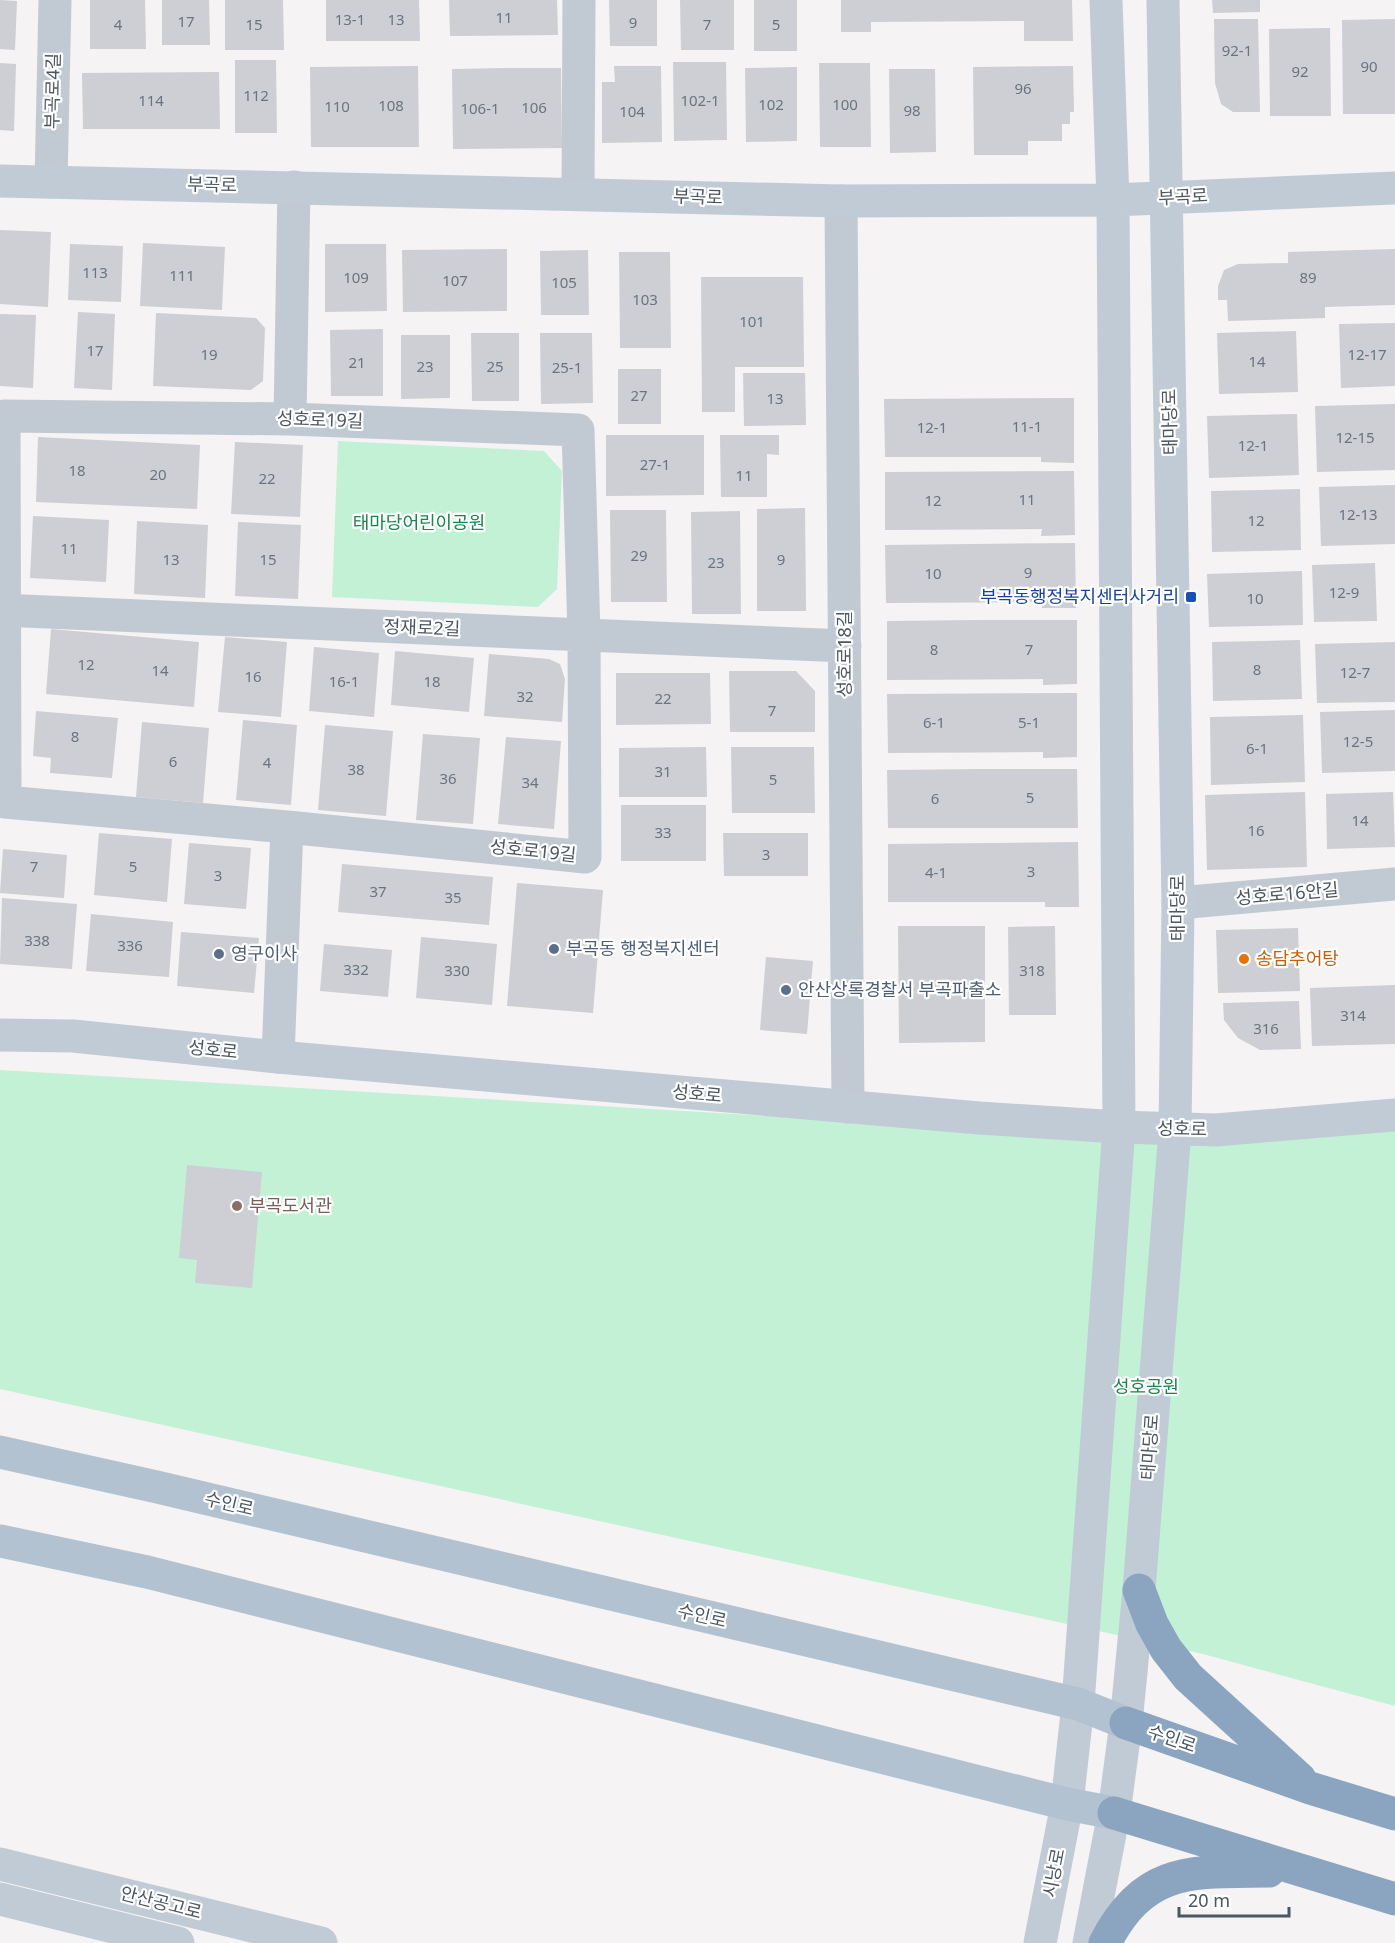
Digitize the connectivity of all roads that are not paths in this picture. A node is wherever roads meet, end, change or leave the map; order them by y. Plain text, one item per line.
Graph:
1 (55, 0) edge
2 (579, 0) edge
3 (1106, 0) edge
4 (1162, 0) edge
5 (0, 181) edge
6 (51, 182) junction
7 (294, 187) junction
8 (1395, 188) edge
9 (578, 193) junction
10 (1167, 197) junction
11 (1113, 200) junction
12 (841, 201) junction
13 (290, 418) junction
14 (2, 610) edge
15 (584, 634) junction
16 (845, 646) junction
17 (287, 827) junction
18 (1395, 884) edge
19 (1178, 903) junction
20 (0, 1035) edge
21 (278, 1057) junction
22 (848, 1107) junction
23 (1395, 1115) edge
24 (1119, 1127) junction
25 (1175, 1130) junction
26 (0, 1452) edge
27 (0, 1541) edge
28 (1139, 1590) junction
29 (1078, 1704) junction
30 (1126, 1723) junction
31 (1310, 1788) junction
32 (1067, 1804) junction
33 (1114, 1813) junction
34 (1395, 1814) edge
35 (0, 1864) edge
36 (1303, 1871) junction
37 (0, 1899) edge
38 (1395, 1899) edge
39 (178, 1943) edge
40 (321, 1943) edge
41 (1040, 1943) edge
42 (1089, 1943) edge
43 (1105, 1943) edge

1 - 6 street, 부곡로4길
2 - 9 street
3 - 11 street
4 - 10 street, 태마당로
5 - 6 street, 부곡로
6 - 7 street, 부곡로
7 - 9 street, 부곡로
7 - 13 street
8 - 10 street, 부곡로
9 - 12 street, 부곡로
10 - 11 street, 부곡로
10 - 19 street, 태마당로
11 - 12 street, 부곡로
11 - 24 street
12 - 16 street, 성호로18길
13 - 14 street, 성호로19길
13 - 15 street, 성호로19길
14 - 15 street, 정재로2길
14 - 17 street, 성호로19길
15 - 16 street, 정재로2길
15 - 17 street, 성호로19길
16 - 22 street, 성호로18길
17 - 21 street
18 - 19 street, 성호로16안길
19 - 25 street, 태마당로
20 - 21 street, 성호로
21 - 22 street, 성호로
22 - 24 street, 성호로
23 - 25 street, 성호로
24 - 25 street, 성호로
24 - 29 street
25 - 28 street, 태마당로
26 - 29 main road, 수인로
27 - 32 main road
28 - 30 street, 태마당로
28 - 31 highway
29 - 30 main road, 수인로
29 - 32 street
30 - 31 highway, 수인로
30 - 33 street, 태마당로
31 - 34 highway, 수인로
32 - 33 main road
32 - 41 street, 시낭로
33 - 36 highway
33 - 42 street
35 - 40 street, 안산공고로
36 - 38 highway
36 - 43 highway
37 - 39 street, 안산공고로

